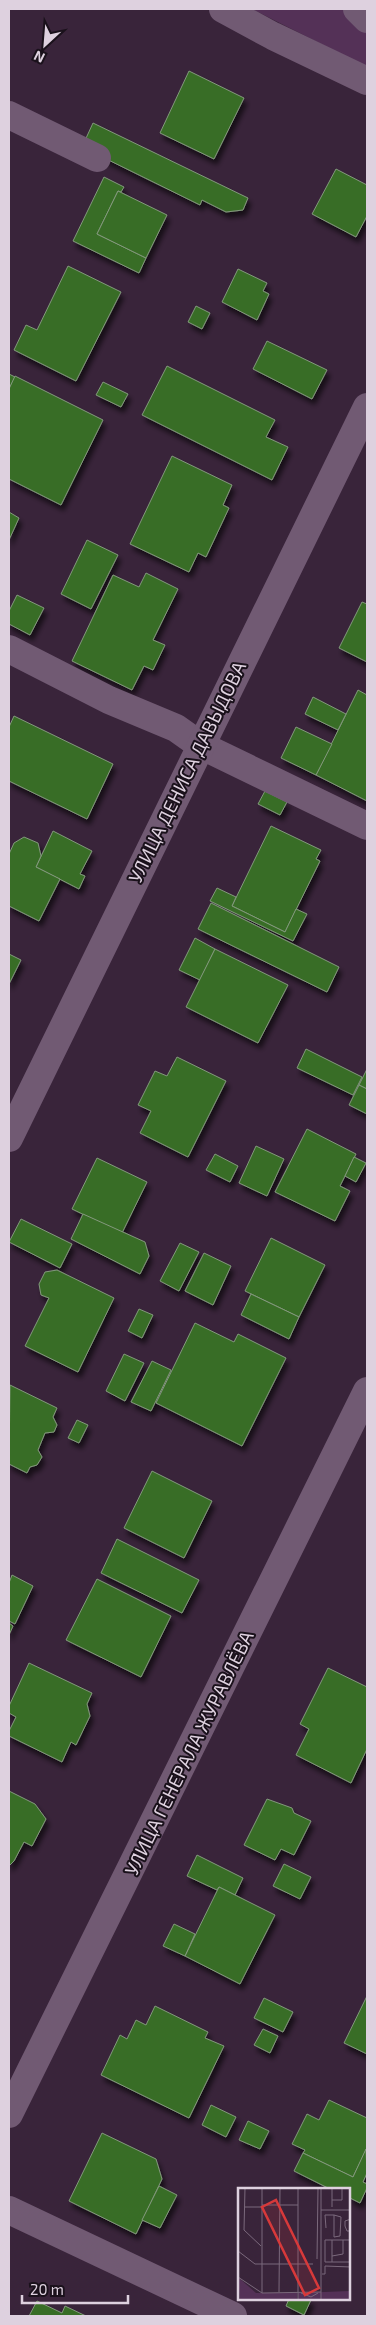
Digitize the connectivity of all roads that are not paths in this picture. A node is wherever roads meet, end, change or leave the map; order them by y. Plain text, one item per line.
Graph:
1 (223, 9) edge
2 (357, 9) edge
3 (367, 19) edge
4 (367, 81) edge
5 (9, 115) edge
6 (97, 158) dead end
7 (367, 408) edge
8 (9, 650) edge
9 (200, 745) junction
10 (367, 826) edge
11 (9, 1138) edge
12 (367, 1391) edge
13 (9, 2114) edge
14 (9, 2210) edge
15 (233, 2316) edge

1 - 4 street
2 - 3 street
5 - 6 street
7 - 9 street, УЛИЦА ДЕНИСА ДАВЫДОВА
8 - 9 street
9 - 10 street
9 - 11 street, УЛИЦА ДЕНИСА ДАВЫДОВА
12 - 13 street, УЛИЦА ГЕНЕРАЛА ЖУРАВЛЁВА
14 - 15 street

